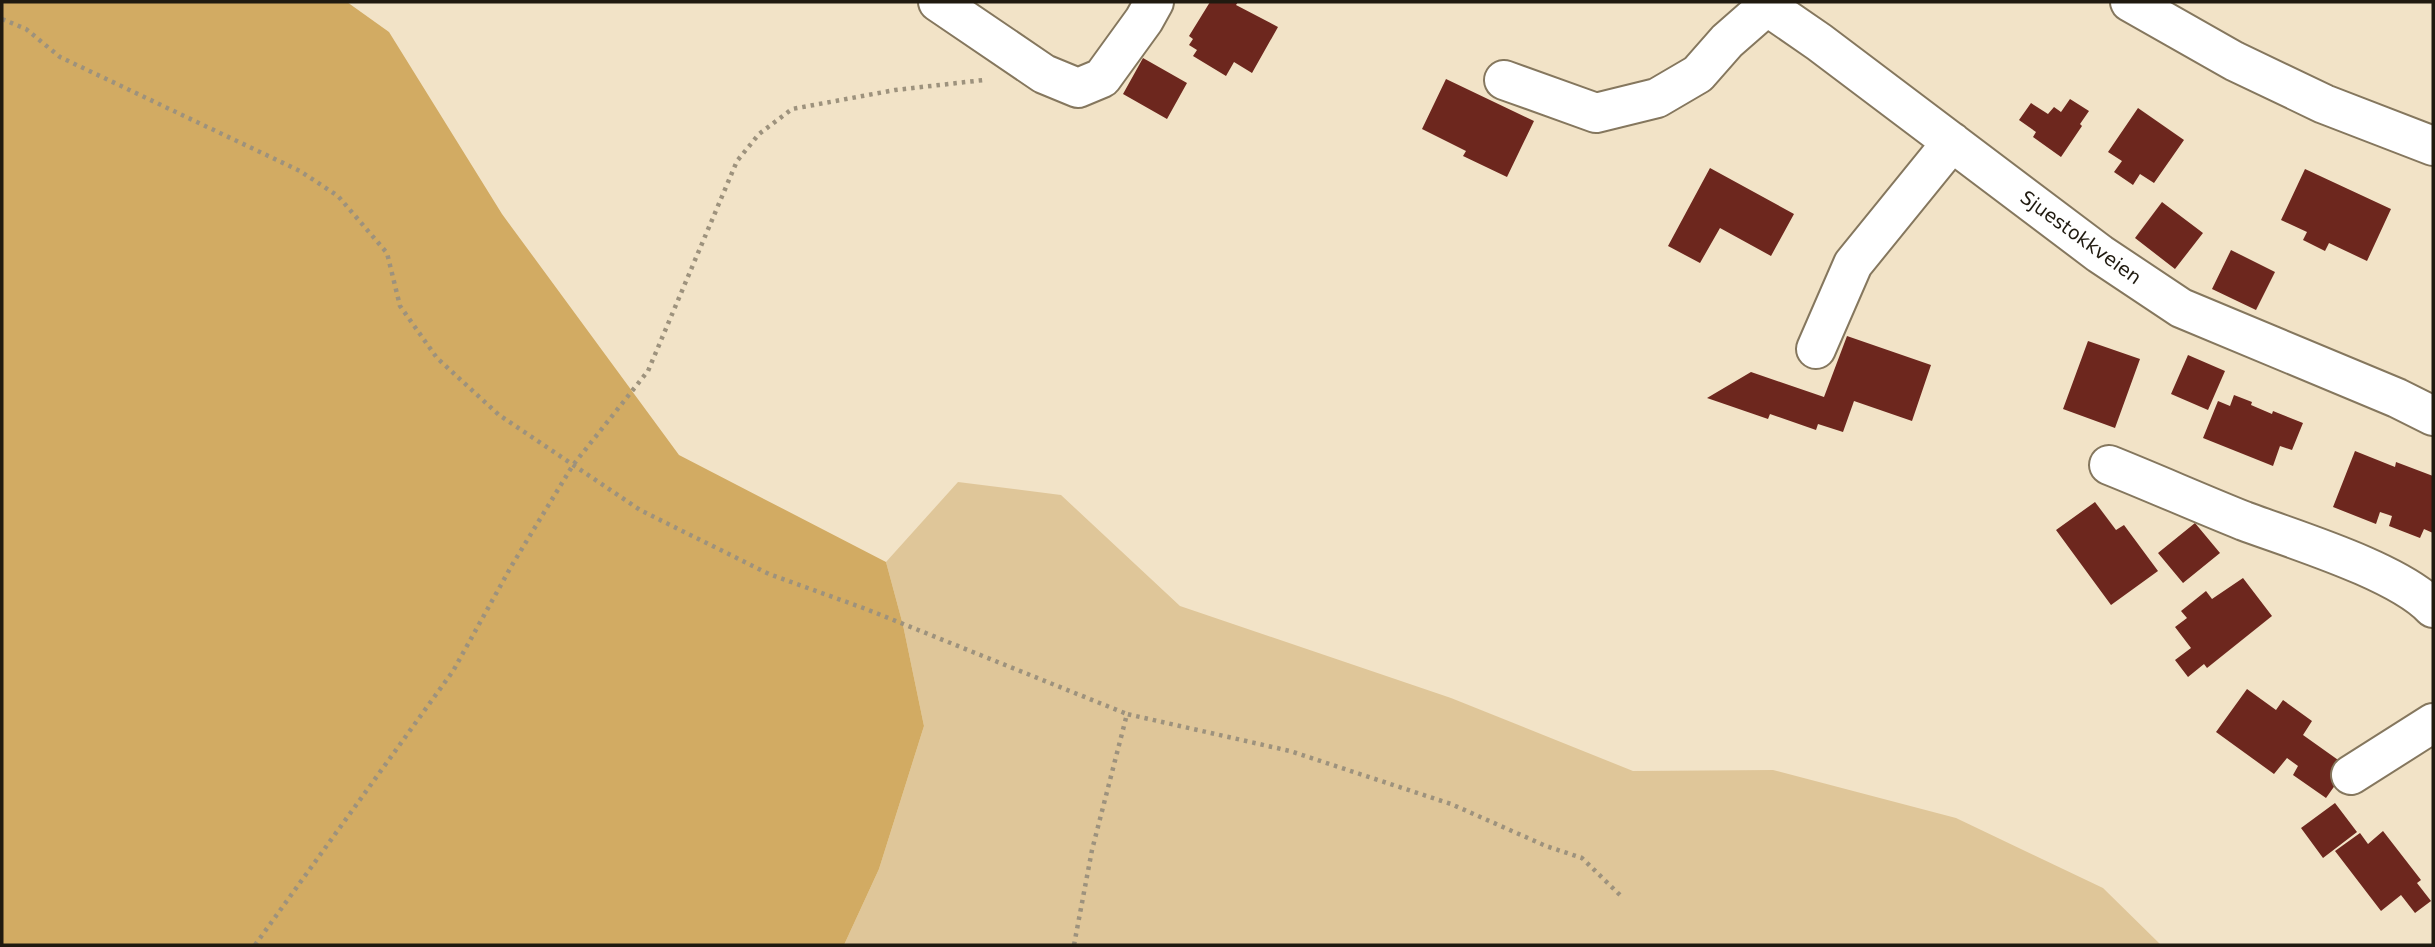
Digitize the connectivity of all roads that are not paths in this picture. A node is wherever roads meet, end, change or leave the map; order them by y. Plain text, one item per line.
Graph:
1 (939, 2) edge
2 (1154, 2) edge
3 (2130, 2) edge
4 (1764, 4) edge
5 (1504, 80) dead end
6 (1952, 142) junction
7 (2433, 146) edge
8 (1816, 349) dead end
9 (2433, 416) edge
10 (2109, 465) dead end
11 (2433, 608) edge
12 (2433, 723) edge
13 (2351, 775) dead end

1 - 2 street
3 - 7 street
4 - 5 street
4 - 6 street, Sjuestokkveien
6 - 8 street
6 - 9 street, Sjuestokkveien
10 - 11 street
12 - 13 street

